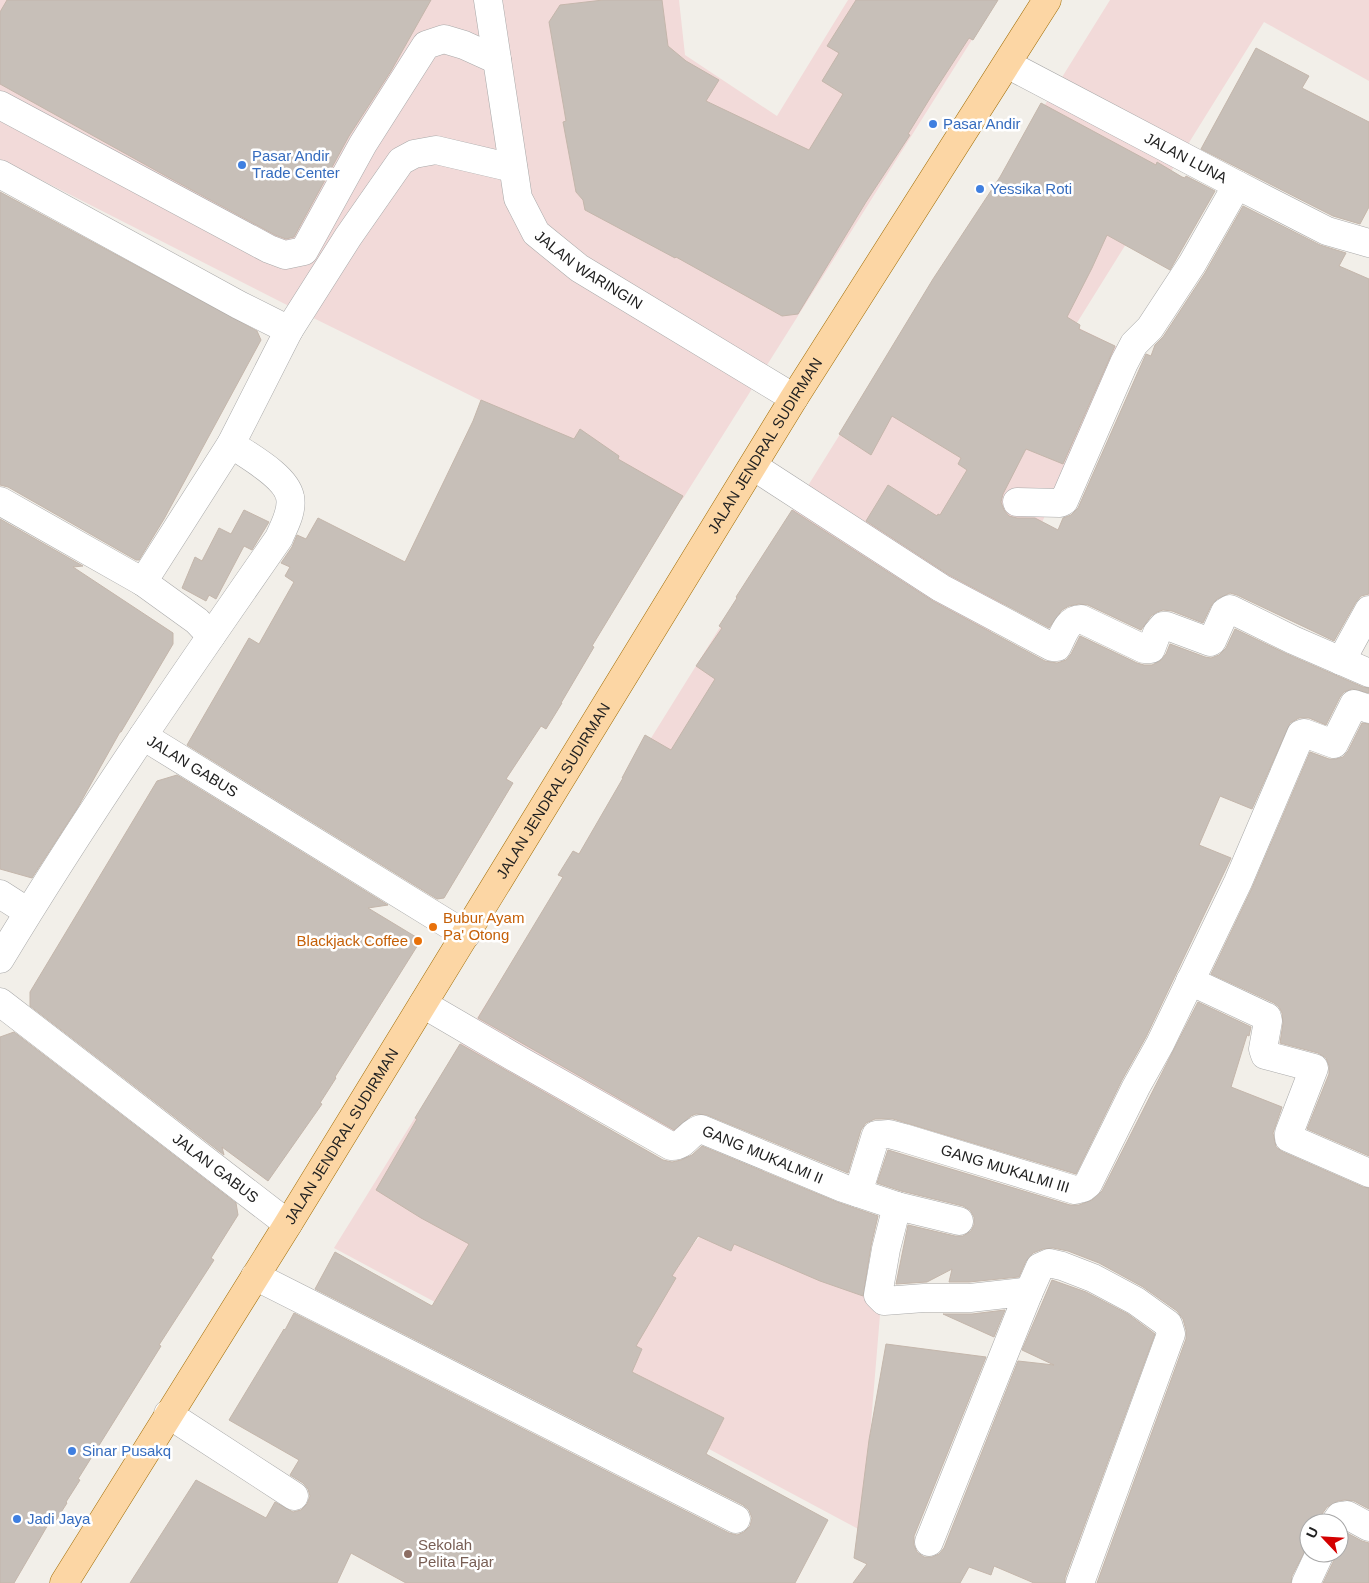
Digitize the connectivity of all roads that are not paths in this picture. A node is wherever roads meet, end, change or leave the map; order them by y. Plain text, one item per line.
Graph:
1 (488, 0) edge
2 (1047, 0) edge
3 (497, 60) junction
4 (1007, 64) junction
5 (0, 104) edge
6 (513, 168) junction
7 (0, 174) edge
8 (1237, 185) junction
9 (1369, 243) edge
10 (289, 330) junction
11 (794, 398) junction
12 (231, 444) junction
13 (753, 466) junction
14 (0, 501) edge
15 (1017, 502) dead end
16 (143, 582) junction
17 (1369, 610) edge
18 (211, 636) junction
19 (1341, 661) junction
20 (1369, 673) edge
21 (1369, 709) edge
22 (142, 736) junction
23 (0, 894) edge
24 (28, 912) junction
25 (466, 935) junction
26 (0, 959) edge
27 (1190, 982) junction
28 (0, 1002) edge
29 (423, 1004) junction
30 (1369, 1174) edge
31 (858, 1193) junction
32 (897, 1206) junction
33 (959, 1221) dead end
34 (288, 1224) junction
35 (255, 1276) junction
36 (1028, 1294) junction
37 (168, 1414) junction
38 (294, 1496) dead end
39 (1349, 1516) edge
40 (736, 1518) dead end
41 (1369, 1527) edge
42 (930, 1542) dead end
43 (1315, 1563) edge
44 (64, 1583) edge
45 (1080, 1583) edge
46 (1306, 1583) edge

1 - 3 street, JALAN WARINGIN
2 - 4 main road, JALAN JENDRAL SUDIRMAN
3 - 5 street
3 - 6 street, JALAN WARINGIN
4 - 8 street, JALAN LUNA
4 - 11 main road, JALAN JENDRAL SUDIRMAN
6 - 10 street
6 - 11 street, JALAN WARINGIN
7 - 10 street
8 - 9 street, JALAN LUNA
8 - 15 street
10 - 12 street
11 - 13 main road, JALAN JENDRAL SUDIRMAN
12 - 16 street
12 - 18 street
13 - 19 street
13 - 25 main road, JALAN JENDRAL SUDIRMAN
14 - 16 street
16 - 18 street
17 - 19 street
18 - 22 street
19 - 20 street
21 - 27 street
22 - 24 street, JALAN GABUS
22 - 25 street, JALAN GABUS
23 - 24 street
24 - 26 street, JALAN GABUS
25 - 29 main road, JALAN JENDRAL SUDIRMAN
27 - 30 street
27 - 31 street, GANG MUKALMI III
28 - 34 street, JALAN GABUS
29 - 31 street, GANG MUKALMI II
29 - 34 main road, JALAN JENDRAL SUDIRMAN
31 - 32 street, GANG MUKALMI II
32 - 33 street, GANG MUKALMI II
32 - 36 street
34 - 35 main road, JALAN JENDRAL SUDIRMAN
35 - 37 main road, JALAN JENDRAL SUDIRMAN
35 - 40 street
36 - 42 street
36 - 45 street
37 - 38 street
37 - 44 main road, JALAN JENDRAL SUDIRMAN
39 - 41 street
43 - 46 street

